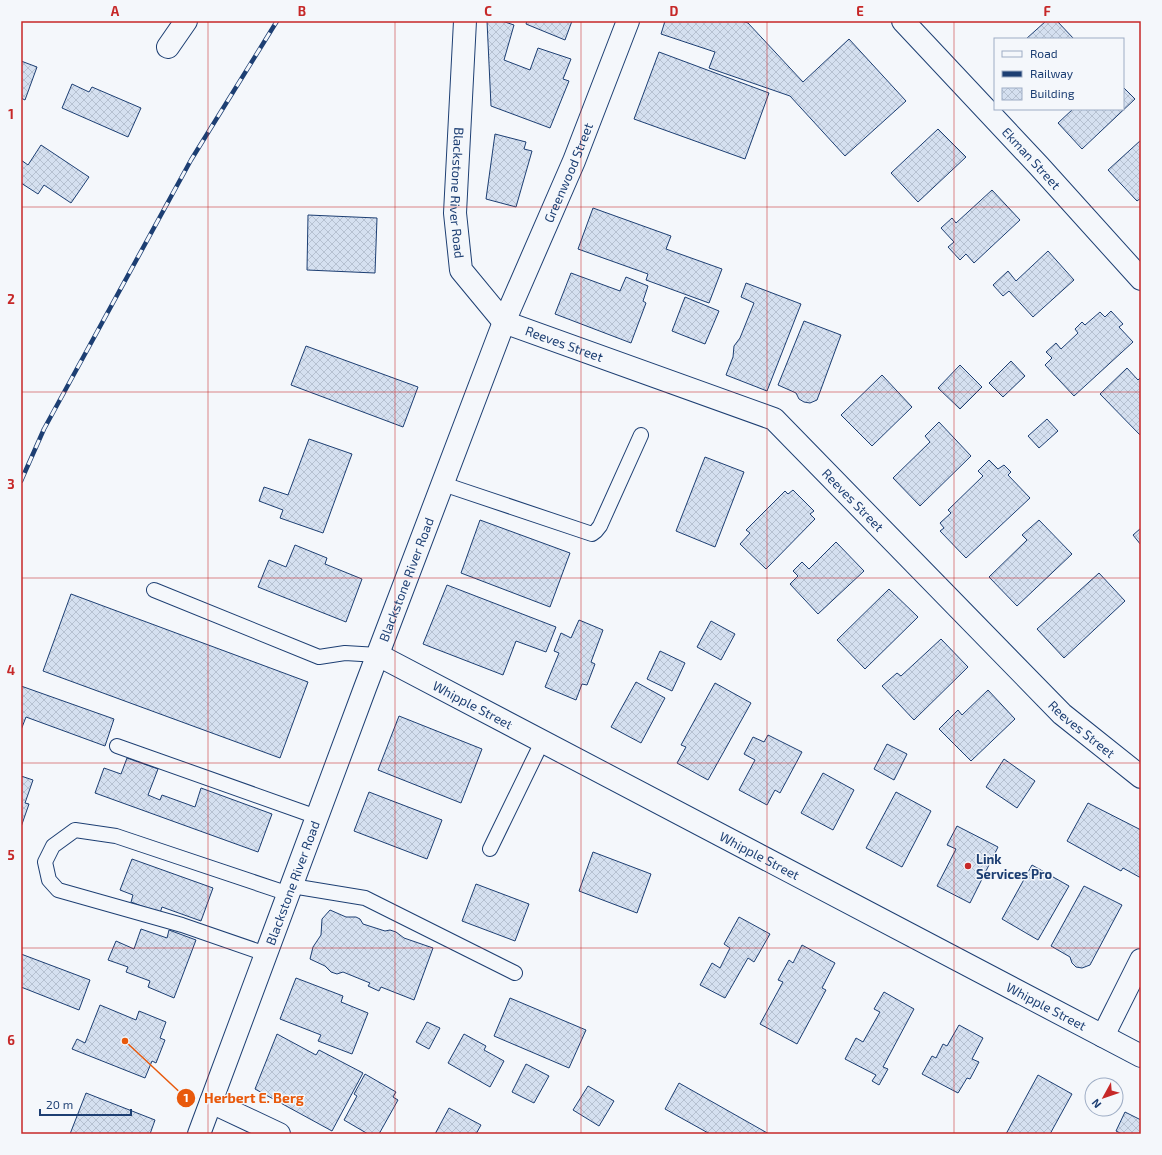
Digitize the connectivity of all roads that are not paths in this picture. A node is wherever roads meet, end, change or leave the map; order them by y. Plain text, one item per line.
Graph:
1 (186, 21) edge
2 (465, 21) edge
3 (628, 21) edge
4 (908, 23) edge
5 (168, 47) dead end
6 (1141, 279) edge
7 (504, 322) junction
8 (641, 435) dead end
9 (443, 484) junction
10 (154, 590) dead end
11 (378, 655) junction
12 (542, 742) junction
13 (117, 746) dead end
14 (1141, 777) edge
15 (317, 817) junction
16 (490, 849) dead end
17 (290, 890) junction
18 (266, 954) junction
19 (1141, 960) edge
20 (515, 973) dead end
21 (1103, 1036) junction
22 (1141, 1056) edge
23 (211, 1102) junction
24 (199, 1134) edge
25 (279, 1134) edge

1 - 5 street
2 - 7 street, Blackstone River Road
3 - 7 street, Greenwood Street
4 - 6 street, Ekman Street
7 - 9 street, Blackstone River Road
7 - 14 street, Reeves Street
8 - 9 lane
9 - 11 street, Blackstone River Road
10 - 11 lane
11 - 12 street, Whipple Street
11 - 15 street, Blackstone River Road
12 - 16 lane
12 - 21 street, Whipple Street
13 - 15 lane
15 - 17 street, Blackstone River Road
17 - 18 street, Blackstone River Road
17 - 18 lane
17 - 20 lane
18 - 23 street, Blackstone River Road
19 - 21 street
21 - 22 street, Whipple Street
23 - 24 street, Blackstone River Road
23 - 25 street

